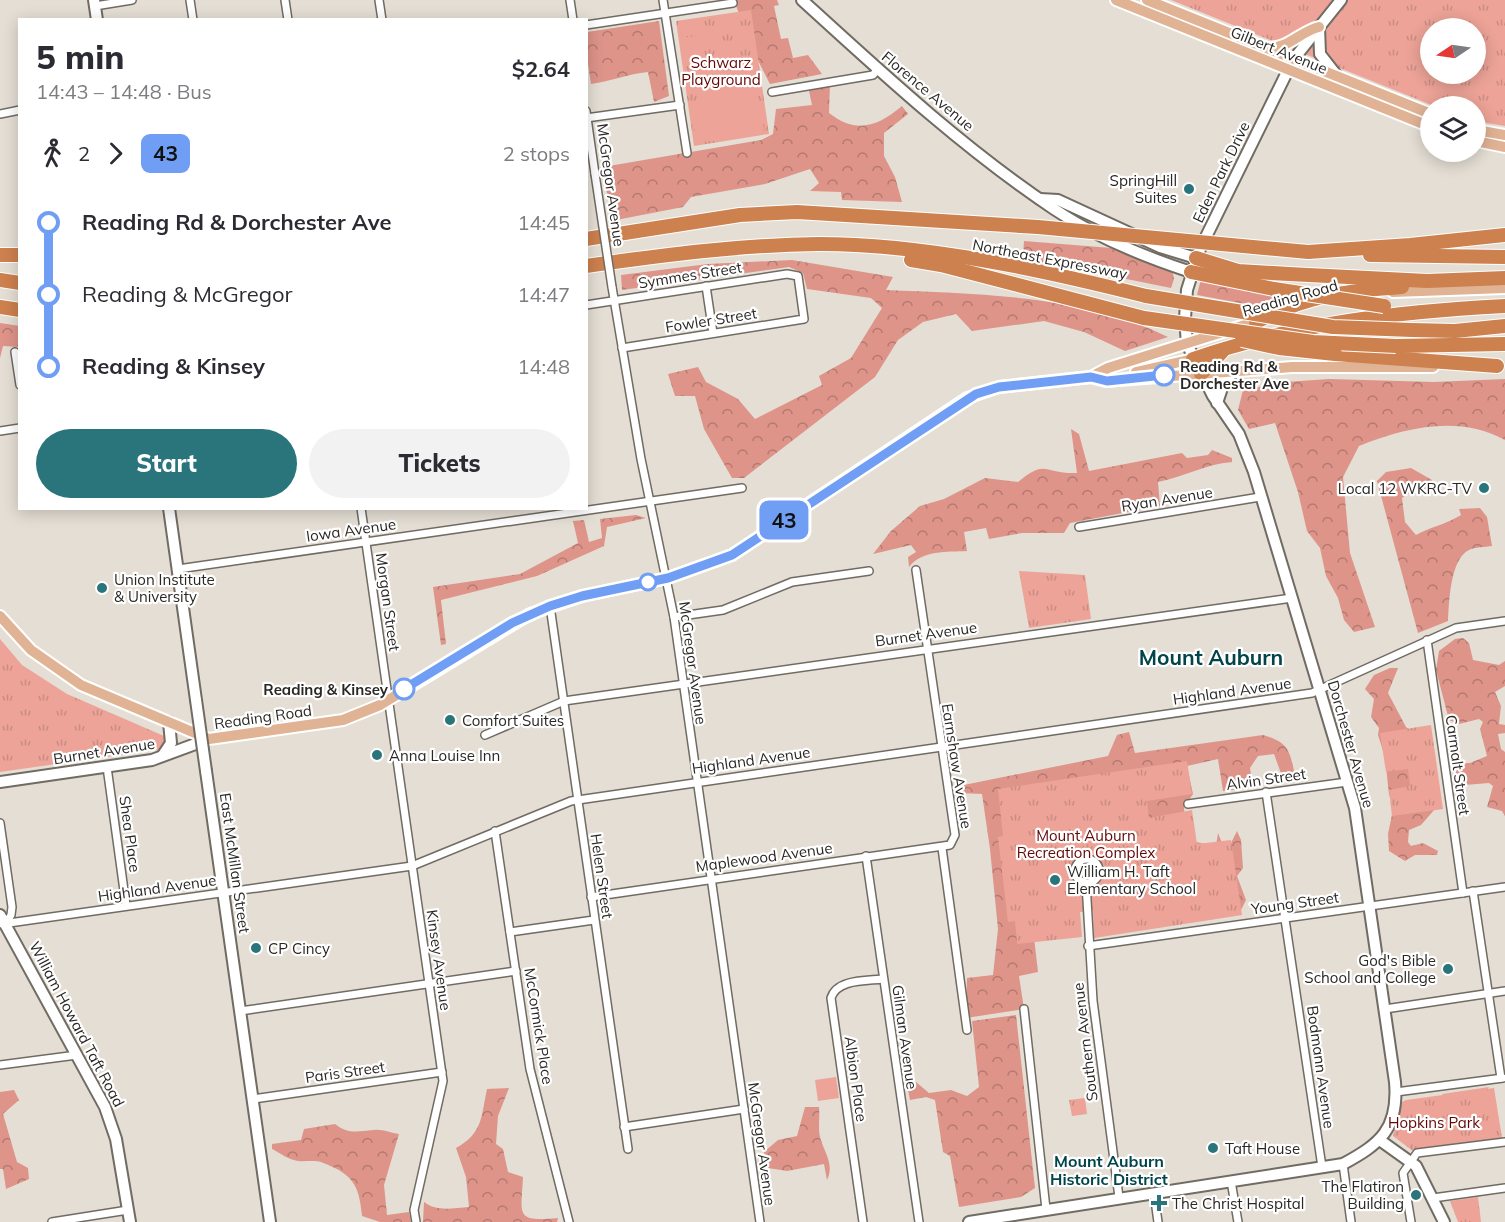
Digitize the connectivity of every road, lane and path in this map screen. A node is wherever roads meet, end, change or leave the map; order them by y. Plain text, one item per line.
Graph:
1 (132, 0) edge
2 (190, 0) edge
3 (285, 0) edge
4 (379, 0) edge
5 (570, 0) edge
6 (663, 0) edge
7 (802, 0) edge
8 (1116, 0) edge
9 (1147, 0) edge
10 (1341, 0) edge
11 (95, 3) edge
12 (733, 3) dead end
13 (667, 14) junction
14 (97, 18) edge
15 (193, 18) edge
16 (288, 18) edge
17 (382, 18) edge
18 (573, 18) edge
19 (588, 25) edge
20 (1318, 27) junction
21 (1265, 48) junction
22 (1293, 60) junction
23 (878, 69) junction
24 (1287, 71) junction
25 (1338, 77) junction
26 (772, 92) dead end
27 (680, 105) junction
28 (18, 110) edge
29 (1420, 110) edge
30 (0, 114) edge
31 (588, 116) edge
32 (588, 123) edge
33 (1420, 123) edge
34 (1486, 132) edge
35 (1505, 135) edge
36 (1486, 143) edge
37 (1505, 147) edge
38 (687, 153) dead end
39 (1041, 198) junction
40 (1505, 235) edge
41 (588, 239) edge
42 (820, 244) junction
43 (1308, 252) junction
44 (0, 255) edge
45 (18, 255) edge
46 (1505, 256) edge
47 (1196, 258) junction
48 (588, 266) edge
49 (1191, 272) junction
50 (1505, 278) edge
51 (0, 280) edge
52 (1427, 281) junction
53 (18, 283) edge
54 (706, 286) junction
55 (1505, 288) edge
56 (614, 300) junction
57 (588, 304) edge
58 (1505, 306) edge
59 (0, 307) edge
60 (18, 310) edge
61 (1426, 312) junction
62 (1144, 318) junction
63 (804, 319) joint
64 (1257, 322) junction
65 (1505, 327) edge
66 (713, 333) junction
67 (1187, 344) junction
68 (1505, 344) edge
69 (1227, 347) junction
70 (622, 348) junction
71 (15, 352) dead end
72 (1193, 359) junction
73 (1501, 366) edge
74 (18, 372) edge
75 (1233, 372) junction
76 (1201, 374) junction
77 (1091, 377) junction
78 (1117, 380) junction
79 (1217, 404) junction
80 (18, 428) edge
81 (0, 431) edge
82 (742, 488) dead end
83 (1260, 497) junction
84 (652, 502) junction
85 (169, 510) edge
86 (361, 510) edge
87 (1079, 527) dead end
88 (366, 542) junction
89 (178, 569) junction
90 (915, 570) dead end
91 (869, 571) dead end
92 (668, 578) junction
93 (1292, 598) junction
94 (550, 606) junction
95 (0, 616) edge
96 (674, 617) junction
97 (1505, 621) edge
98 (1427, 640) junction
99 (927, 649) junction
100 (683, 684) junction
101 (1320, 691) junction
102 (388, 699) junction
103 (564, 701) junction
104 (169, 723) junction
105 (485, 735) dead end
106 (209, 739) junction
107 (940, 747) junction
108 (161, 758) junction
109 (107, 767) junction
110 (0, 782) edge
111 (696, 782) junction
112 (1347, 782) junction
113 (1266, 792) junction
114 (577, 800) junction
115 (1188, 804) dead end
116 (0, 823) edge
117 (495, 831) junction
118 (942, 848) junction
119 (866, 856) junction
120 (412, 866) junction
121 (711, 879) junction
122 (1086, 883) dead end
123 (1505, 887) edge
124 (1473, 891) junction
125 (224, 892) junction
126 (1463, 893) junction
127 (591, 897) junction
128 (126, 905) junction
129 (1370, 907) junction
130 (1285, 918) junction
131 (594, 920) junction
132 (2, 921) edge
133 (510, 932) junction
134 (1088, 946) junction
135 (516, 971) junction
136 (883, 978) junction
137 (429, 984) junction
138 (1505, 991) edge
139 (1489, 993) junction
140 (1024, 1009) dead end
141 (1385, 1009) junction
142 (240, 1011) junction
143 (968, 1030) dead end
144 (77, 1055) junction
145 (0, 1065) edge
146 (442, 1072) junction
147 (1503, 1078) edge
148 (1396, 1092) junction
149 (252, 1099) junction
150 (744, 1109) junction
151 (624, 1127) junction
152 (1381, 1141) junction
153 (1505, 1142) edge
154 (628, 1149) dead end
155 (1411, 1162) junction
156 (1343, 1164) junction
157 (1322, 1167) junction
158 (1231, 1180) junction
159 (1505, 1188) edge
160 (1154, 1193) junction
161 (1119, 1197) junction
162 (1433, 1198) junction
163 (1046, 1209) junction
164 (128, 1210) junction
165 (52, 1222) edge
166 (130, 1222) edge
167 (270, 1222) edge
168 (416, 1222) edge
169 (569, 1222) edge
170 (760, 1222) edge
171 (863, 1222) edge
172 (919, 1222) edge
173 (969, 1222) edge
174 (1158, 1222) edge
175 (1238, 1222) edge
176 (1352, 1222) edge
177 (1410, 1222) edge
178 (1444, 1222) edge

1 - 11 street
2 - 15 street
3 - 16 street
4 - 17 street
5 - 18 street
6 - 13 street
7 - 23 street, Florence Avenue
8 - 24 main road, Gilbert Avenue
9 - 21 main road, Gilbert Avenue
10 - 20 street, Eden Park Drive
11 - 14 street
12 - 13 street
13 - 19 street
13 - 27 street
20 - 21 main road
20 - 22 street, Eden Park Drive
20 - 25 street
21 - 22 main road, Gilbert Avenue
22 - 24 street, Eden Park Drive
22 - 25 main road, Gilbert Avenue
23 - 26 street
23 - 39 street, Florence Avenue
24 - 33 main road, Gilbert Avenue
24 - 47 street, Eden Park Drive
25 - 29 main road, Gilbert Avenue
27 - 31 street
27 - 38 street
28 - 30 street
32 - 56 street, McGregor Avenue, bridge
34 - 35 main road
36 - 37 main road
39 - 47 street, Florence Avenue
39 - 49 street, Florence Avenue
40 - 43 highway
41 - 43 highway, Northeast Expressway, bridge
42 - 48 highway, Northeast Expressway
42 - 62 highway
42 - 65 highway, Northeast Expressway, bridge
43 - 46 highway, Northeast Expressway
44 - 45 highway
47 - 49 street, Eden Park Drive
47 - 52 highway
49 - 61 highway, bridge
49 - 67 street, Eden Park Drive
50 - 52 highway
51 - 53 highway
52 - 64 highway
54 - 56 street, Symmes Street
54 - 63 street, Symmes Street
54 - 66 street
55 - 64 main road, Reading Road
56 - 57 street, Symmes Street
56 - 70 street, McGregor Avenue
58 - 61 highway
59 - 60 highway
61 - 69 highway
62 - 68 highway, bridge
62 - 73 highway, bridge
63 - 66 street, Fowler Street
64 - 67 main road, Reading Road
66 - 70 street, Fowler Street
67 - 72 street, Eden Park Drive
67 - 77 main road, Reading Road
69 - 72 highway
69 - 76 highway
70 - 84 street, McGregor Avenue
71 - 74 street
72 - 76 street, Eden Park Drive
72 - 78 main road
73 - 75 main road, Reading Road
75 - 76 main road, Reading Road
75 - 79 street
76 - 78 main road, Reading Road
76 - 79 street, Dorchester Avenue
77 - 78 main road, Reading Road
77 - 92 main road, Reading Road
79 - 83 street, Dorchester Avenue
80 - 81 street
82 - 84 street, Iowa Avenue
83 - 87 street, Ryan Avenue
83 - 93 street, Dorchester Avenue
84 - 88 street, Iowa Avenue
84 - 92 street, McGregor Avenue
85 - 89 street, East McMillan Street
86 - 88 street, Morgan Street
88 - 89 street, Iowa Avenue
88 - 102 street, Morgan Street
89 - 125 street, East McMillan Street, bridge
90 - 99 street, Earnshaw Avenue
91 - 96 street
92 - 94 main road, Reading Road
92 - 96 street, McGregor Avenue
93 - 99 street, Burnet Avenue
93 - 101 street, Dorchester Avenue
94 - 102 main road, Reading Road
94 - 103 street, Helen Street
95 - 104 main road, Reading Road
96 - 100 street, McGregor Avenue
97 - 98 street, Highland Avenue
98 - 101 street, Highland Avenue
98 - 126 street, Carmalt Street
99 - 100 street, Burnet Avenue
99 - 107 street, Earnshaw Avenue
100 - 103 street, Burnet Avenue
100 - 111 street, McGregor Avenue
101 - 107 street, Highland Avenue
101 - 112 street, Dorchester Avenue
102 - 106 main road, Reading Road
102 - 120 street, Kinsey Avenue
103 - 105 street, Burnet Avenue
103 - 114 street, Helen Street
104 - 106 main road, Reading Road
104 - 108 street
106 - 108 street, Burnet Avenue
107 - 111 street, Highland Avenue
107 - 118 street, Earnshaw Avenue
108 - 109 street, Burnet Avenue
109 - 110 street, Burnet Avenue
109 - 128 street, Shea Place
111 - 114 street, Highland Avenue
111 - 121 street, McGregor Avenue
112 - 113 street, Alvin Street
112 - 129 street, Dorchester Avenue
113 - 115 street, Alvin Street
113 - 130 street, Bodmann Avenue
114 - 117 street, Highland Avenue
114 - 127 street, Helen Street
116 - 132 street
117 - 120 street, Highland Avenue
117 - 133 street, McCormick Place
118 - 119 street, Maplewood Avenue
118 - 143 street
119 - 121 street, Maplewood Avenue
119 - 136 street, Gilman Avenue
120 - 125 street, Highland Avenue
120 - 137 street, Kinsey Avenue
121 - 127 street, Maplewood Avenue
121 - 150 street, McGregor Avenue
122 - 134 street, Southern Avenue
123 - 124 street, Young Street
124 - 126 street, Young Street
124 - 139 street
125 - 128 street, Highland Avenue
125 - 142 street, East McMillan Street
126 - 129 street, Young Street
127 - 131 street, Helen Street
128 - 132 street, Highland Avenue
129 - 130 street, Young Street
129 - 141 street, Dorchester Avenue
130 - 134 street, Young Street
130 - 157 street, Bodmann Avenue
131 - 133 street
131 - 151 street, Helen Street
132 - 144 street, William Howard Taft Road
133 - 135 street, McCormick Place
134 - 161 street, Southern Avenue
135 - 137 street
135 - 169 street, McCormick Place
136 - 171 street, Albion Place
136 - 172 street, Gilman Avenue
137 - 142 street
137 - 146 street, Kinsey Avenue
138 - 139 street
139 - 141 street
139 - 147 street
140 - 163 street
141 - 148 street, Dorchester Avenue
142 - 149 street, East McMillan Street
144 - 145 street
144 - 164 street, William Howard Taft Road
146 - 149 street, Paris Street
146 - 168 street, Kinsey Avenue
147 - 148 street
148 - 152 street, Dorchester Avenue
149 - 167 street, East McMillan Street
150 - 151 street
150 - 170 street, McGregor Avenue
151 - 154 street, Helen Street
152 - 155 street
152 - 156 street
153 - 155 street
155 - 162 street
155 - 177 street
156 - 157 street
156 - 176 street
157 - 158 street
158 - 160 street
158 - 175 street
159 - 162 street
160 - 161 street
160 - 174 street
161 - 163 street
162 - 178 street
163 - 173 street
164 - 165 street
164 - 166 street, William Howard Taft Road

